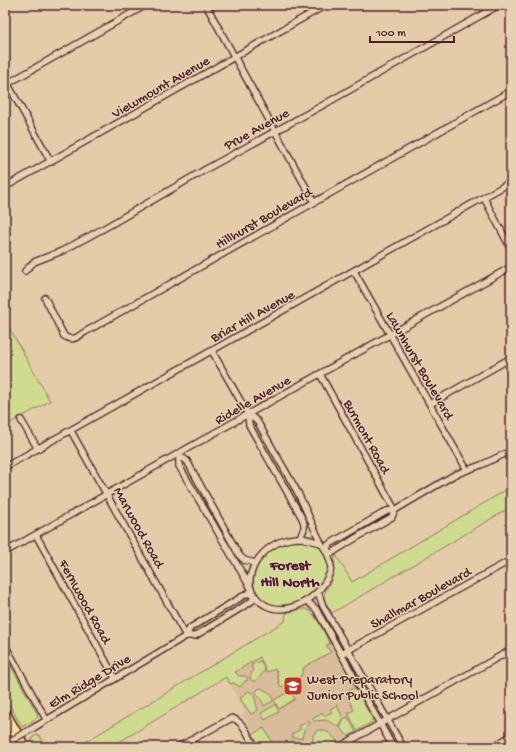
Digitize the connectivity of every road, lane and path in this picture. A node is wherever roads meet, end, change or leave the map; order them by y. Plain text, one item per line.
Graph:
1 (146, 5) edge
2 (206, 5) edge
3 (326, 5) edge
4 (499, 5) edge
5 (235, 58) junction
6 (6, 82) edge
7 (511, 91) edge
8 (275, 132) junction
9 (51, 162) junction
10 (511, 182) edge
11 (5, 187) edge
12 (484, 198) junction
13 (314, 202) junction
14 (511, 249) edge
15 (511, 268) edge
16 (25, 271) dead end
17 (354, 271) junction
18 (45, 298) dead end
19 (390, 335) junction
20 (212, 351) junction
21 (511, 358) edge
22 (320, 374) junction
23 (430, 404) junction
24 (248, 414) junction
25 (21, 420) dead end
26 (71, 431) junction
27 (38, 448) junction
28 (511, 451) edge
29 (179, 455) junction
30 (5, 467) edge
31 (467, 470) junction
32 (298, 493) junction
33 (107, 494) junction
34 (291, 498) junction
35 (395, 510) junction
36 (219, 519) junction
37 (212, 523) junction
38 (350, 532) junction
39 (36, 535) junction
40 (299, 538) junction
41 (354, 539) junction
42 (321, 543) junction
43 (327, 551) junction
44 (5, 552) edge
45 (511, 560) edge
46 (255, 563) junction
47 (249, 585) junction
48 (318, 592) junction
49 (254, 596) junction
50 (307, 601) junction
51 (231, 603) junction
52 (236, 611) junction
53 (186, 636) junction
54 (5, 645) edge
55 (511, 650) edge
56 (348, 651) junction
57 (341, 654) junction
58 (116, 678) junction
59 (5, 714) edge
60 (46, 719) junction
61 (387, 720) junction
62 (380, 724) junction
63 (511, 736) edge
64 (5, 744) edge
65 (511, 745) edge
66 (24, 747) edge
67 (178, 747) edge
68 (255, 747) edge
69 (339, 747) edge
70 (393, 747) edge
71 (403, 747) edge
72 (492, 747) edge
73 (508, 747) edge

1 - 6 street
2 - 5 street
3 - 5 street, Viewmount Avenue
4 - 8 street, Prue Avenue
5 - 8 street
5 - 9 street, Viewmount Avenue
6 - 9 street
7 - 13 street, Hillhurst Boulevard
8 - 13 street
8 - 16 street, Prue Avenue
9 - 11 street, Viewmount Avenue
10 - 12 street, Briar Hill Avenue
12 - 14 street
12 - 17 street, Briar Hill Avenue
13 - 18 street, Hillhurst Boulevard
15 - 19 street, Ridelle Avenue
17 - 19 street, Lawnhurst Boulevard
17 - 20 street, Briar Hill Avenue
19 - 22 street, Ridelle Avenue
19 - 23 street, Lawnhurst Boulevard
20 - 24 street
20 - 26 street, Briar Hill Avenue
21 - 23 street
22 - 24 street, Ridelle Avenue
22 - 35 street, Burmont Road
23 - 31 street, Lawnhurst Boulevard
24 - 29 street, Ridelle Avenue
24 - 32 street
24 - 34 street
25 - 27 street
26 - 27 street, Briar Hill Avenue
26 - 33 street, Marwood Road
27 - 30 street, Briar Hill Avenue
28 - 31 street
29 - 33 street, Ridelle Avenue
29 - 36 street
29 - 37 street
31 - 35 street
32 - 34 street
32 - 42 street
33 - 39 street, Ridelle Avenue
33 - 53 street, Marwood Road
34 - 40 street
35 - 38 street
35 - 41 street
36 - 37 street
36 - 46 street
37 - 47 street
38 - 41 street
38 - 43 street
39 - 44 street, Ridelle Avenue
39 - 58 street, Fernwood Road
40 - 42 street
40 - 46 street
41 - 43 street
42 - 43 street
43 - 48 street
45 - 56 street, Shallmar Boulevard
46 - 47 street
47 - 49 street
48 - 50 street
48 - 56 street
49 - 50 street
49 - 51 street, Elm Ridge Drive
49 - 52 street, Elm Ridge Drive
50 - 57 street
51 - 52 street
51 - 53 street, Elm Ridge Drive
52 - 53 street, Elm Ridge Drive
53 - 58 street, Elm Ridge Drive
54 - 60 street
55 - 61 street
56 - 57 street, Shallmar Boulevard
56 - 61 street
57 - 62 street
58 - 60 street, Elm Ridge Drive
59 - 66 highway
60 - 64 street, Elm Ridge Drive, bridge
61 - 62 street
61 - 71 street
62 - 69 street
62 - 70 street
63 - 72 street
65 - 73 street
67 - 68 street

